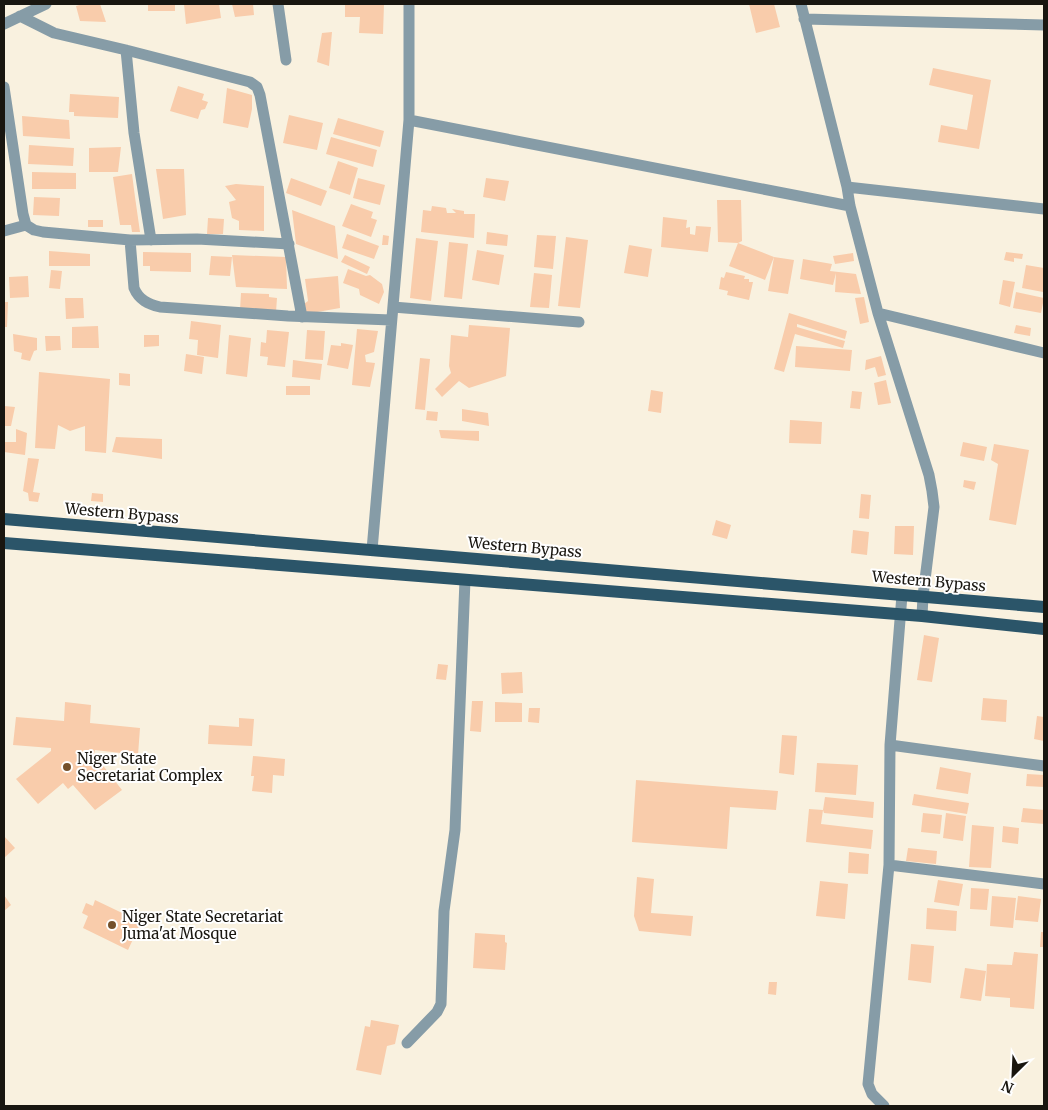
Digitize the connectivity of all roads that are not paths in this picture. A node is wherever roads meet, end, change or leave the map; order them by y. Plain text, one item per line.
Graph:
1 (46, 4) edge
2 (278, 4) edge
3 (409, 4) edge
4 (801, 4) edge
5 (20, 16) junction
6 (804, 19) junction
7 (4, 24) edge
8 (1044, 25) edge
9 (126, 50) junction
10 (286, 60) dead end
11 (4, 87) edge
12 (409, 120) junction
13 (847, 188) junction
14 (850, 206) junction
15 (1044, 209) edge
16 (26, 225) junction
17 (4, 231) edge
18 (130, 240) junction
19 (151, 240) junction
20 (289, 244) junction
21 (392, 307) junction
22 (878, 313) junction
23 (302, 316) junction
24 (391, 320) junction
25 (579, 322) dead end
26 (1044, 353) edge
27 (4, 519) edge
28 (4, 543) edge
29 (372, 550) junction
30 (465, 580) junction
31 (902, 595) junction
32 (923, 596) junction
33 (1044, 607) edge
34 (901, 615) junction
35 (922, 616) junction
36 (1044, 629) edge
37 (890, 745) junction
38 (1044, 766) edge
39 (889, 865) junction
40 (1044, 884) edge
41 (407, 1044) dead end
42 (884, 1106) edge

1 - 5 street
2 - 10 street
3 - 12 street
4 - 6 street
5 - 7 street
5 - 9 street
6 - 8 street
6 - 13 street
9 - 19 street
9 - 20 street
11 - 16 street
12 - 14 street
12 - 21 street
13 - 14 street
13 - 15 street
14 - 22 street
16 - 17 street
16 - 18 street
18 - 19 street
18 - 23 street
19 - 20 street
20 - 23 street
21 - 24 street
21 - 25 street
22 - 26 street
22 - 32 street
23 - 24 street
24 - 29 street
27 - 29 main road, Western Bypass
28 - 30 main road
29 - 31 main road, Western Bypass
30 - 34 main road
30 - 41 street
31 - 32 main road, Western Bypass
31 - 34 street
32 - 33 main road, Western Bypass
32 - 35 street
34 - 35 main road
34 - 37 street
35 - 36 main road
37 - 38 street
37 - 39 street
39 - 40 street
39 - 42 street

